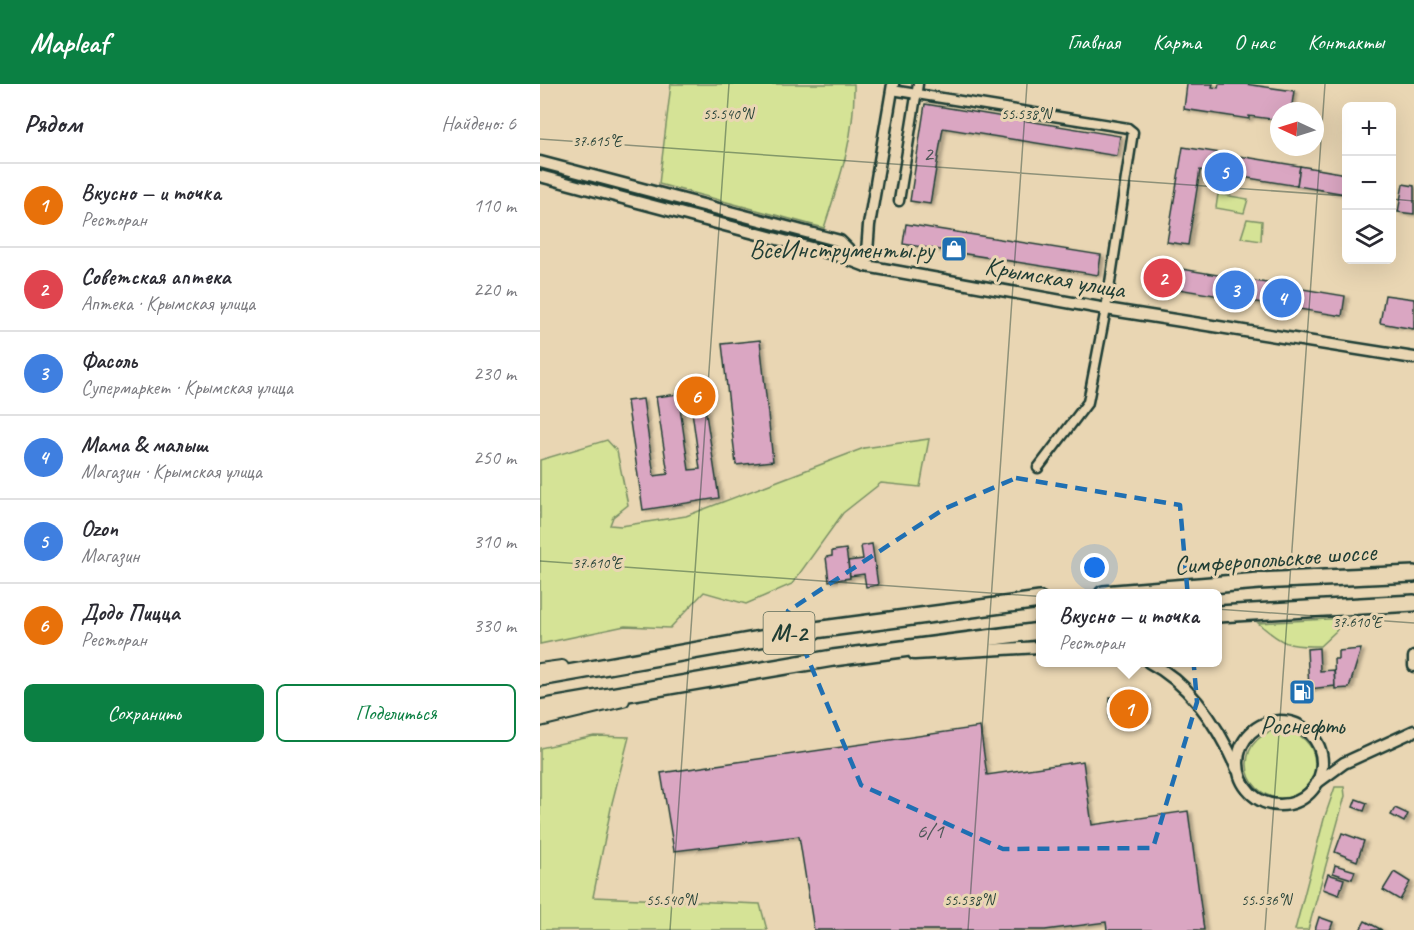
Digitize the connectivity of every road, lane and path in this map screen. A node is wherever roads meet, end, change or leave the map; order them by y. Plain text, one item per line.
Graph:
1 (918, 84) edge
2 (892, 87) edge
3 (916, 94) junction
4 (540, 162) edge
5 (540, 176) edge
6 (899, 201) dead end
7 (866, 266) junction
8 (1106, 309) junction
9 (1414, 358) edge
10 (1038, 468) dead end
11 (1414, 574) edge
12 (1163, 589) edge
13 (1036, 601) edge
14 (1414, 603) edge
15 (1222, 614) edge
16 (1036, 632) edge
17 (718, 646) junction
18 (1036, 647) edge
19 (1414, 657) edge
20 (833, 658) junction
21 (1414, 666) edge
22 (1155, 667) edge
23 (540, 670) edge
24 (540, 678) edge
25 (716, 678) junction
26 (540, 708) edge
27 (540, 720) edge
28 (1414, 730) edge
29 (1239, 773) junction
30 (1314, 787) junction

1 - 3 street
2 - 3 street
2 - 7 street
3 - 6 street
3 - 8 street
4 - 7 street
5 - 7 street, Крымская улица
7 - 8 street, Крымская улица
8 - 9 street, Крымская улица
8 - 10 street
11 - 12 highway, Симферопольское шоссе
13 - 17 highway, М-2
14 - 15 highway, Симферопольское шоссе
16 - 20 highway, М-2
17 - 23 main road
17 - 24 highway, М-2
18 - 20 street
19 - 21 street
20 - 25 highway, М-2
22 - 29 street
25 - 26 highway, М-2
25 - 27 main road
28 - 30 street
29 - 30 street
29 - 30 street

